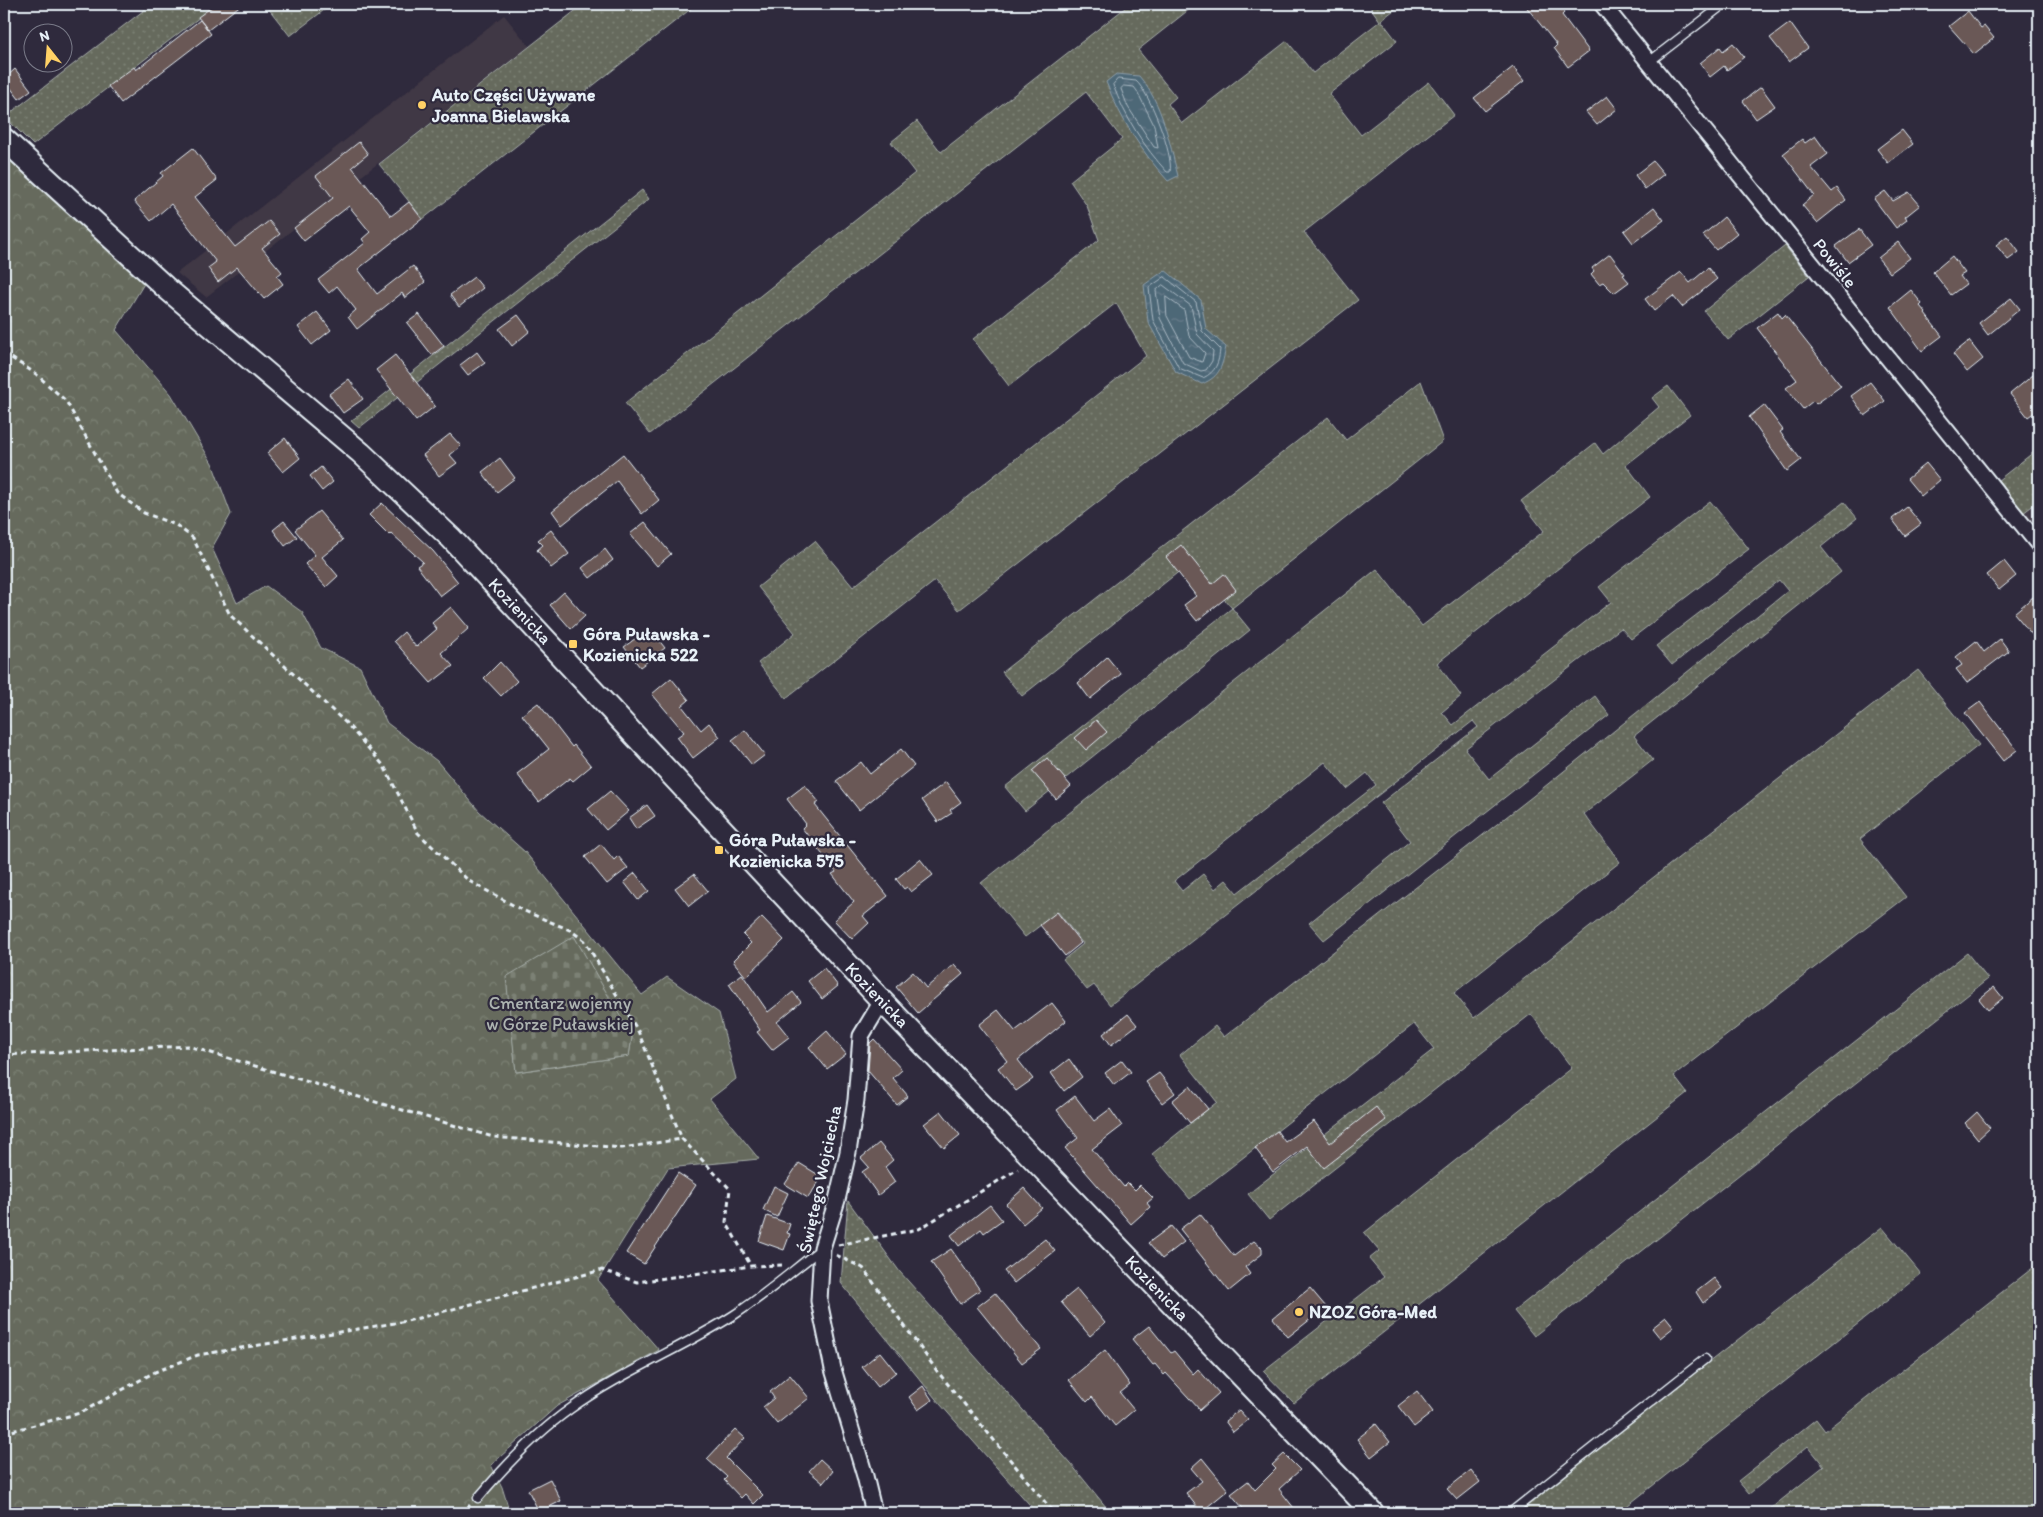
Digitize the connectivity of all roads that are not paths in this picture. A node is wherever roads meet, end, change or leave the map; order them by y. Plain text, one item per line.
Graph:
1 (1602, 4) edge
2 (1724, 4) edge
3 (1649, 62) junction
4 (4, 139) edge
5 (2039, 545) edge
6 (882, 1001) junction
7 (822, 1248) junction
8 (1705, 1359) dead end
9 (478, 1498) dead end
10 (874, 1513) edge
11 (1373, 1513) edge
12 (1510, 1513) edge

1 - 3 street, Powiśle
2 - 3 lane
3 - 5 street, Powiśle
4 - 6 main road, Kozienicka
6 - 7 street, Świętego Wojciecha
6 - 11 main road, Kozienicka
7 - 9 lane
7 - 10 street, Świętego Wojciecha
8 - 12 lane

